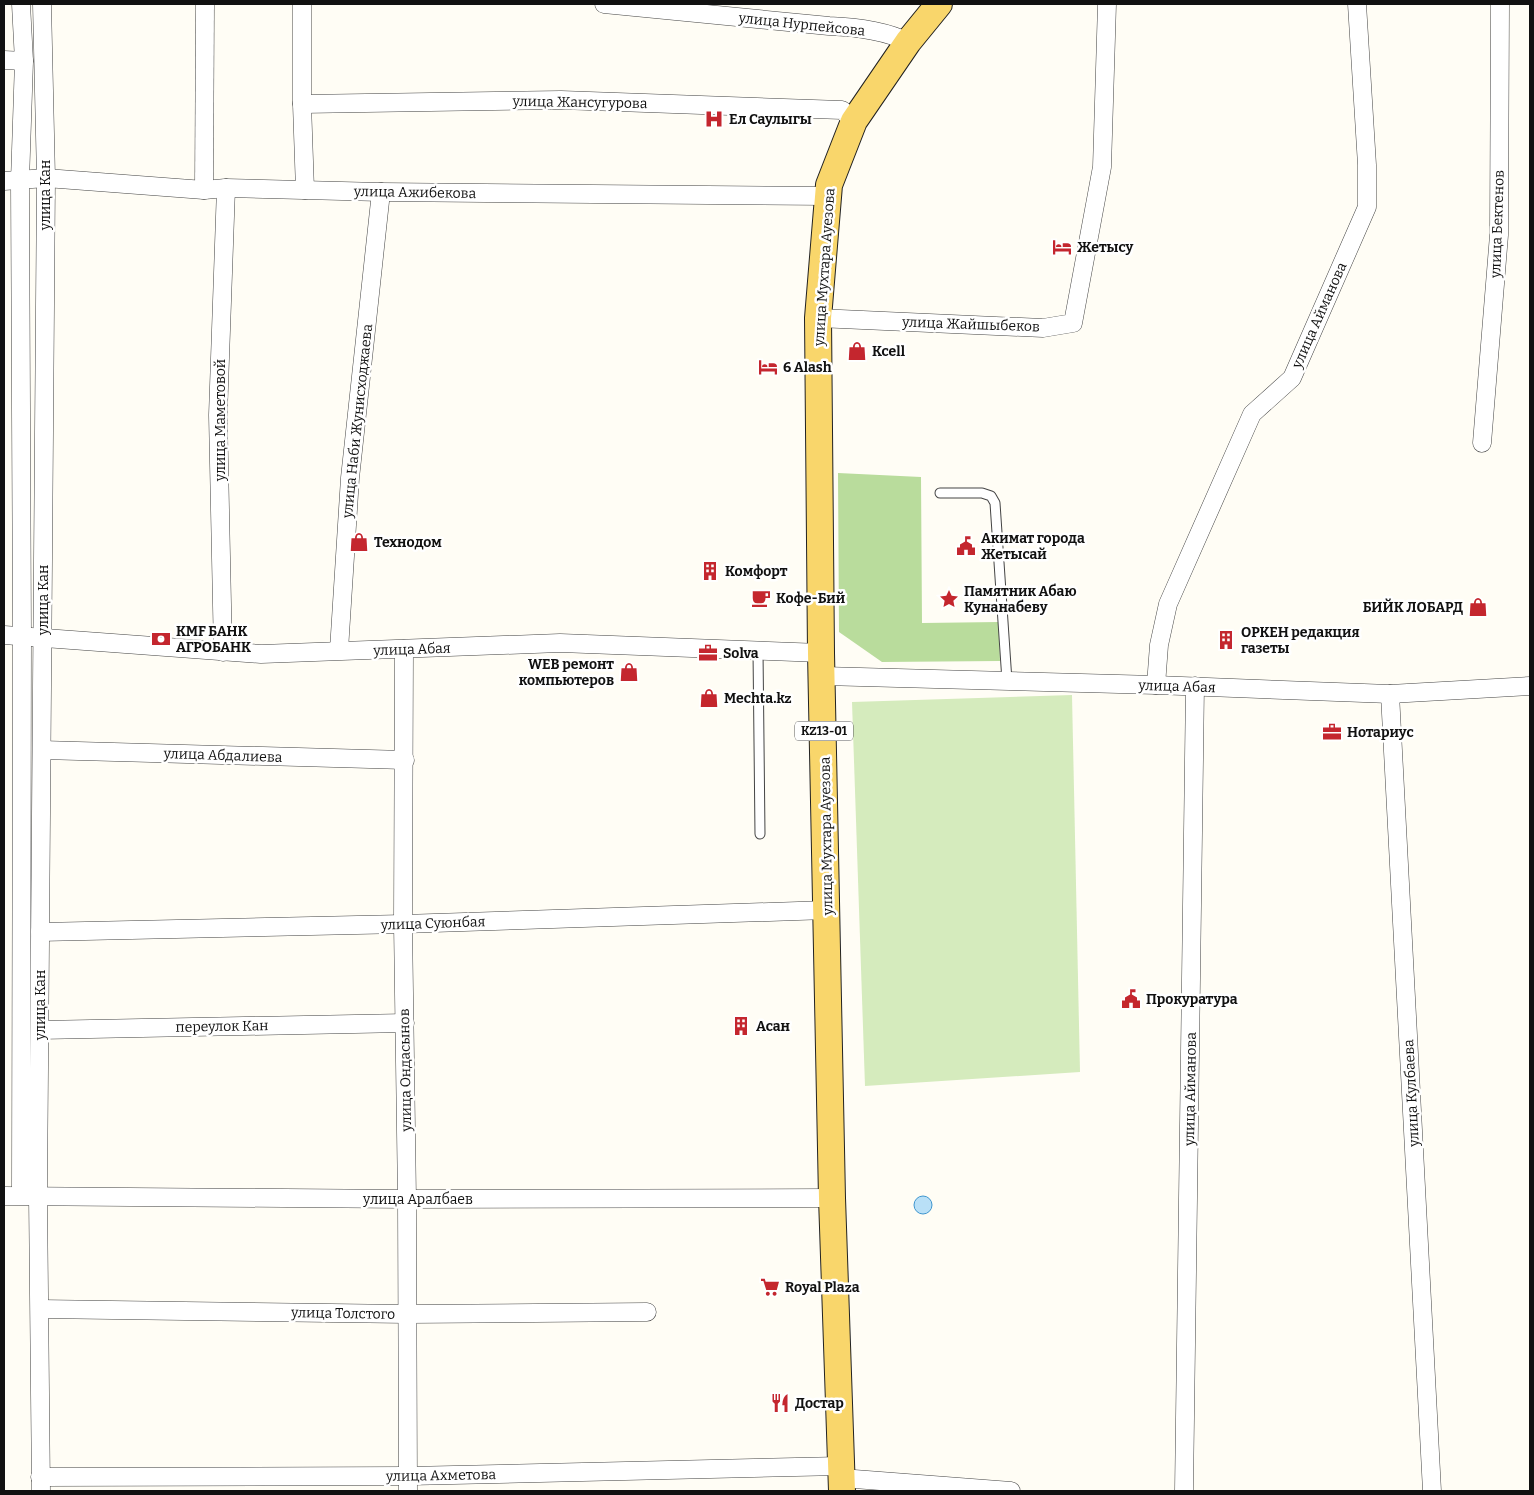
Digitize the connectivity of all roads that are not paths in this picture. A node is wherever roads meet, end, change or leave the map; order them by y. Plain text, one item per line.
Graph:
1 (21, 4) edge
2 (42, 4) edge
3 (205, 4) edge
4 (302, 4) edge
5 (604, 4) edge
6 (939, 4) edge
7 (1107, 4) edge
8 (1357, 4) edge
9 (1500, 4) edge
10 (908, 42) junction
11 (4, 60) edge
12 (24, 60) junction
13 (302, 104) junction
14 (854, 121) junction
15 (46, 178) junction
16 (12, 181) edge
17 (226, 188) junction
18 (204, 190) junction
19 (305, 190) junction
20 (381, 192) junction
21 (828, 196) junction
22 (818, 318) junction
23 (1482, 443) dead end
24 (940, 493) dead end
25 (4, 635) edge
26 (22, 637) junction
27 (42, 639) junction
28 (404, 649) junction
29 (339, 650) junction
30 (222, 652) junction
31 (758, 652) junction
32 (822, 665) junction
33 (1007, 681) junction
34 (1156, 685) junction
35 (1195, 686) junction
36 (1530, 686) edge
37 (1390, 694) junction
38 (42, 750) junction
39 (405, 760) junction
40 (760, 834) dead end
41 (827, 910) junction
42 (403, 924) junction
43 (40, 932) junction
44 (405, 1023) junction
45 (40, 1030) junction
46 (21, 1196) edge
47 (832, 1198) junction
48 (407, 1199) junction
49 (40, 1309) junction
50 (647, 1312) dead end
51 (408, 1314) junction
52 (841, 1479) edge
53 (41, 1484) edge
54 (408, 1484) edge
55 (1011, 1491) edge
56 (1184, 1491) edge
57 (1432, 1491) edge

1 - 12 street, улица Кан
2 - 15 street, улица Кан
3 - 18 street
4 - 13 street
5 - 10 street, улица Нурпейсова
6 - 10 main road, улица Мухтара Ауезова / KZ13-01
7 - 22 street, улица Жайшыбеков
8 - 34 street, улица Айманова
9 - 23 street, улица Бектенов
10 - 14 main road, улица Мухтара Ауезова / KZ13-01
11 - 12 street
12 - 16 street, улица Кан
13 - 14 street, улица Жансугурова
13 - 19 street
14 - 21 main road, улица Мухтара Ауезова / KZ13-01
15 - 16 street, улица Ажибекова
15 - 18 street, улица Ажибекова
15 - 27 street, улица Кан
16 - 26 street, улица Кан
17 - 18 street, улица Ажибекова
17 - 19 street, улица Ажибекова
17 - 30 street, улица Маметовой
19 - 20 street, улица Ажибекова
20 - 21 street, улица Ажибекова
20 - 29 street, улица Наби Жунисходжаева
21 - 22 main road, улица Мухтара Ауезова / KZ13-01
22 - 32 main road, улица Мухтара Ауезова / KZ13-01
24 - 33 lane
25 - 26 street, улица Абая
26 - 27 street, улица Абая
26 - 46 street, улица Кан
27 - 30 street, улица Абая
27 - 38 street, улица Кан
28 - 29 street, улица Абая
28 - 31 street, улица Абая
28 - 39 street, улица Ондасынов
29 - 30 street, улица Абая
31 - 32 street, улица Абая
31 - 40 lane
32 - 33 street, улица Абая
32 - 41 main road, улица Мухтара Ауезова / KZ13-01
33 - 34 street, улица Абая
34 - 35 street, улица Абая
35 - 37 street, улица Абая
35 - 56 street, улица Айманова
36 - 37 street, улица Абая
37 - 57 street, улица Кулбаева
38 - 39 street, улица Абдалиева
38 - 43 street, улица Кан
39 - 42 street, улица Ондасынов
41 - 42 street, улица Суюнбая
41 - 47 main road, улица Мухтара Ауезова / KZ13-01
42 - 43 street, улица Суюнбая
42 - 44 street, улица Ондасынов
43 - 45 street, улица Кан
44 - 45 street, переулок Кан
44 - 48 street, улица Ондасынов
45 - 46 street, улица Кан
46 - 48 street, улица Аралбаев
46 - 49 street
47 - 48 street, улица Аралбаев
47 - 52 main road, улица Мухтара Ауезова / KZ13-01
48 - 51 street, улица Ондасынов
49 - 51 street, улица Толстого
49 - 53 street
50 - 51 street, улица Толстого
51 - 54 street, улица Ондасынов
52 - 54 street, улица Ахметова
52 - 55 street, улица Ахметова
53 - 54 street, улица Ахметова

